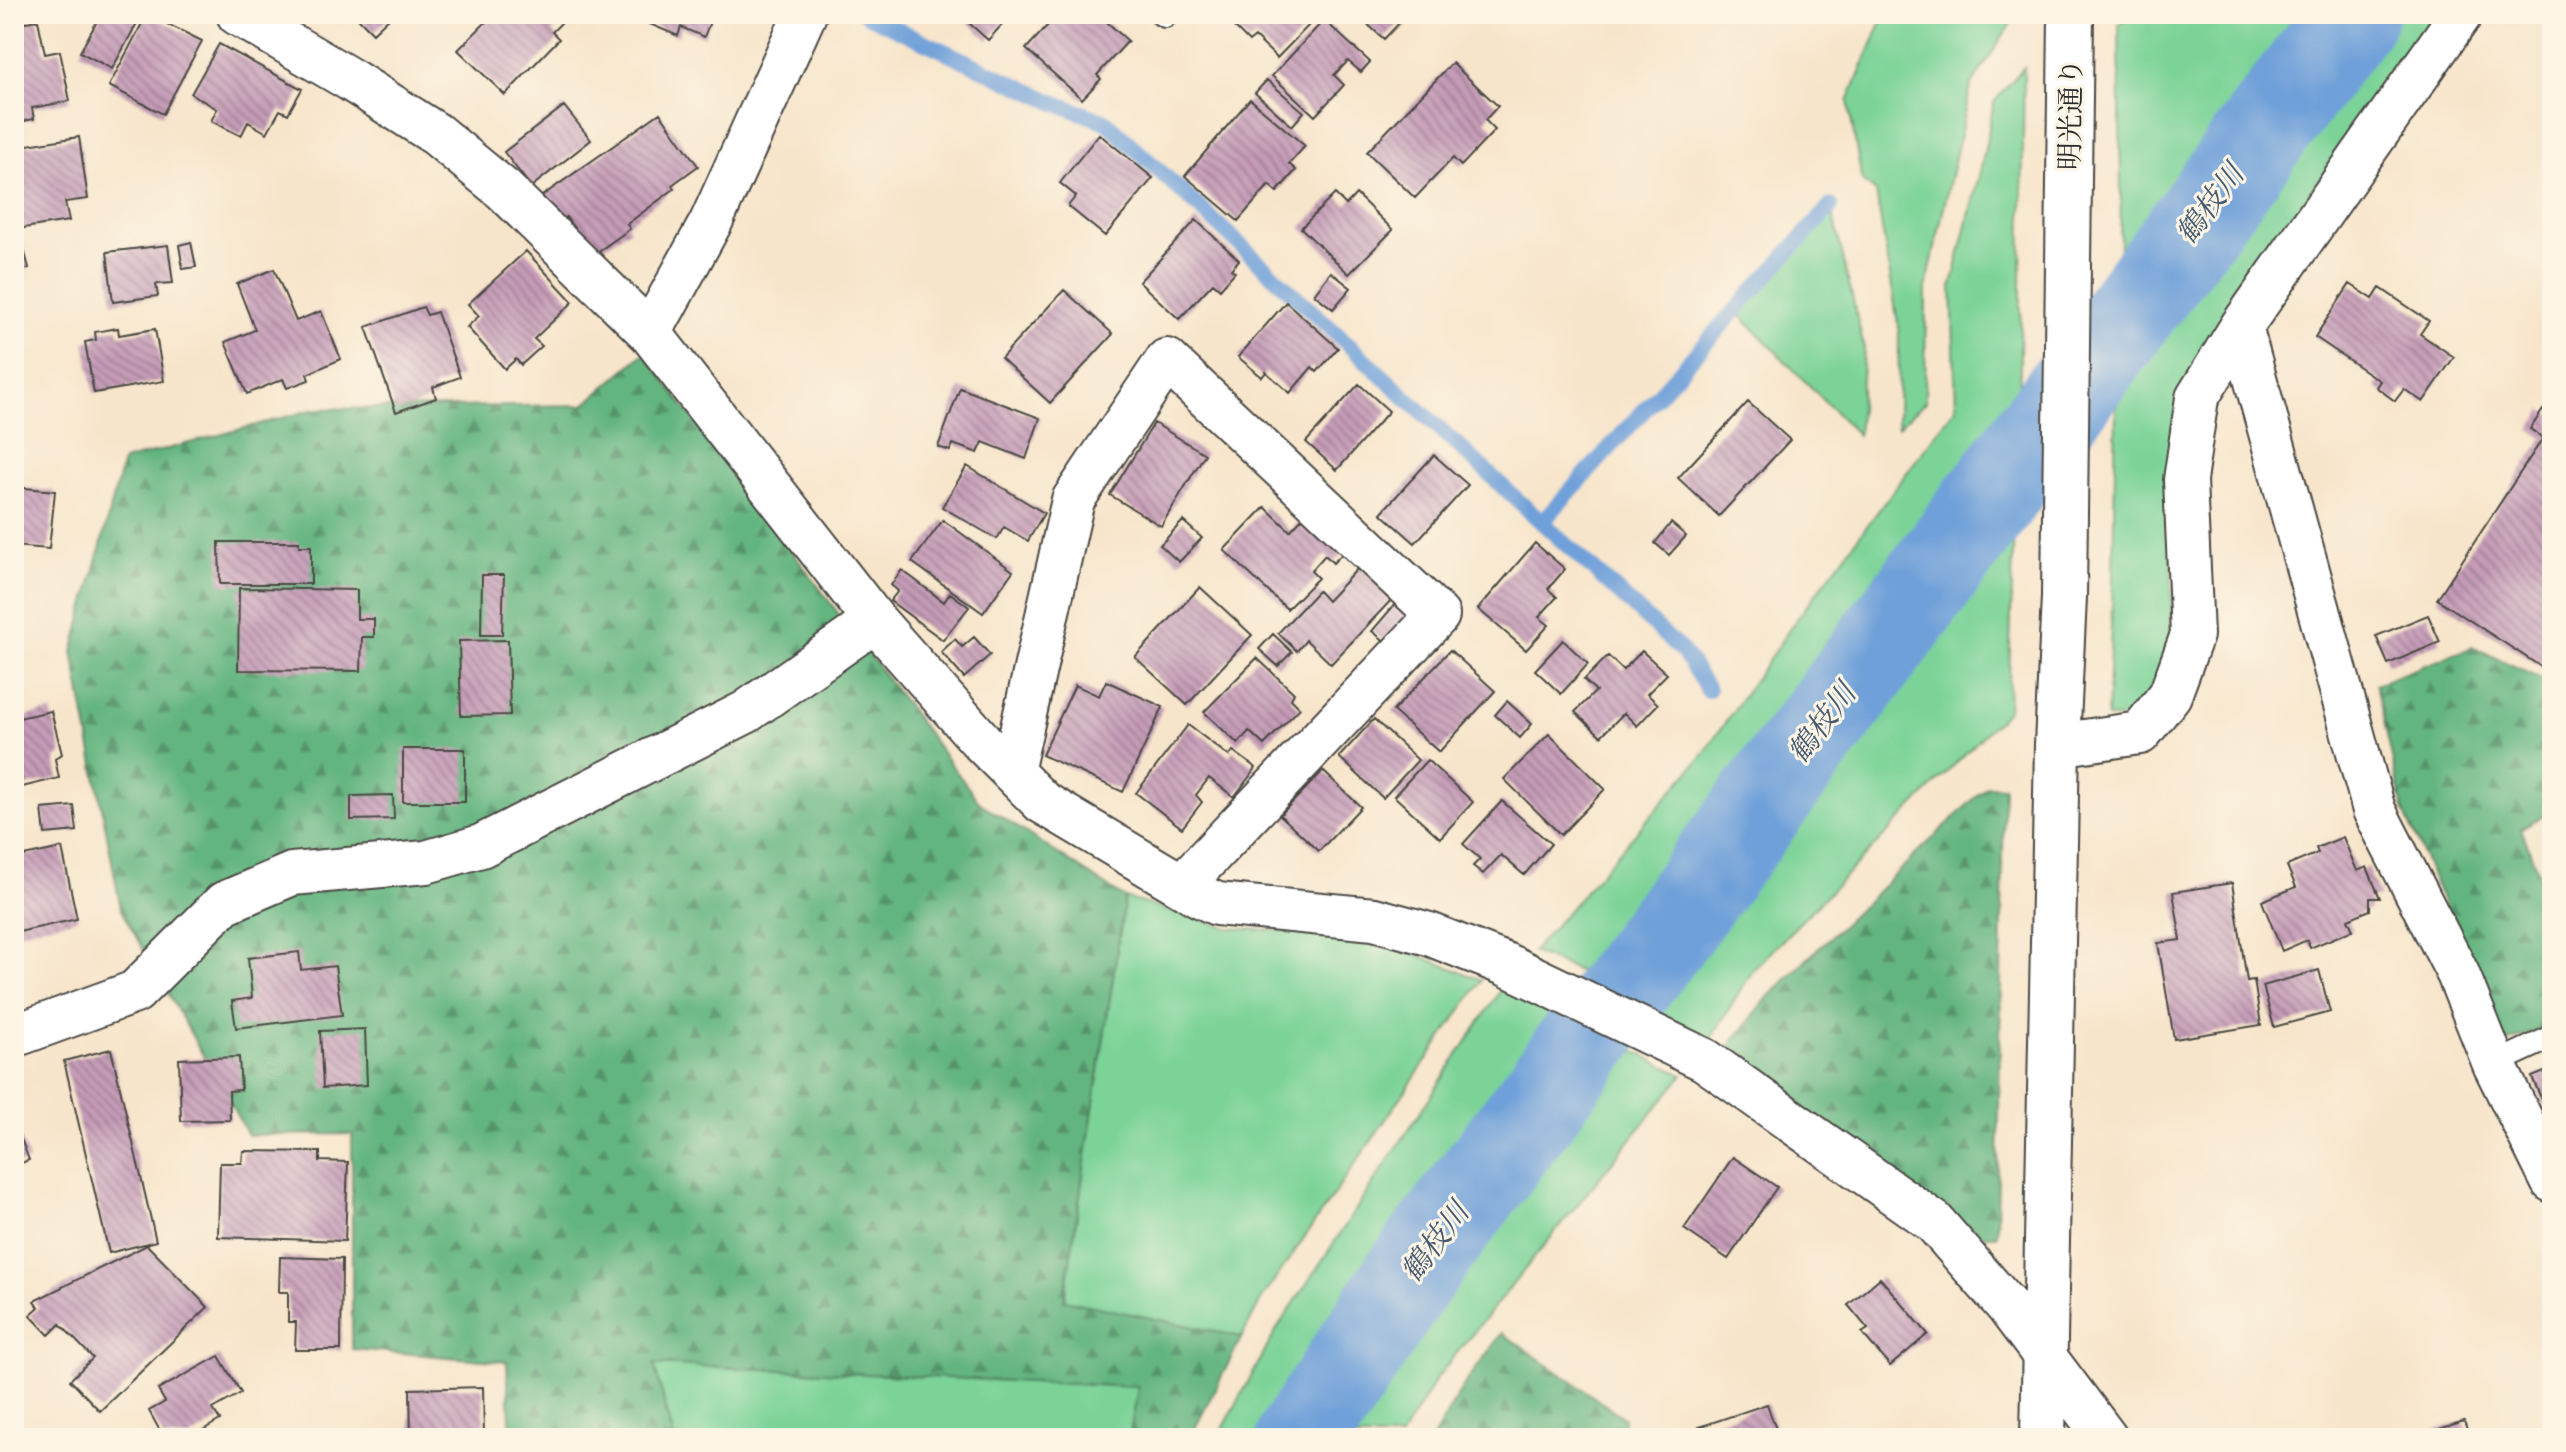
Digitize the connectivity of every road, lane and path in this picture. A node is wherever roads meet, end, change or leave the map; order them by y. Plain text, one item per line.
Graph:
1 (238, 14) edge
2 (805, 14) edge
3 (2461, 14) edge
4 (2076, 19) edge
5 (2241, 327) junction
6 (650, 333) junction
7 (875, 621) junction
8 (2057, 745) junction
9 (1012, 772) junction
10 (1182, 885) junction
11 (14, 1036) edge
12 (2552, 1037) edge
13 (2494, 1064) junction
14 (2552, 1181) edge
15 (2045, 1359) junction
16 (2043, 1438) edge
17 (2106, 1438) edge

1 - 6 street
2 - 6 street
3 - 5 street
4 - 8 street, 明光通り
5 - 8 street
5 - 13 street
6 - 7 street
7 - 9 street
7 - 11 street
8 - 15 street, 明光通り
9 - 10 street
9 - 10 street
10 - 15 street
12 - 13 lane
13 - 14 street
15 - 16 street, 明光通り
15 - 17 street

